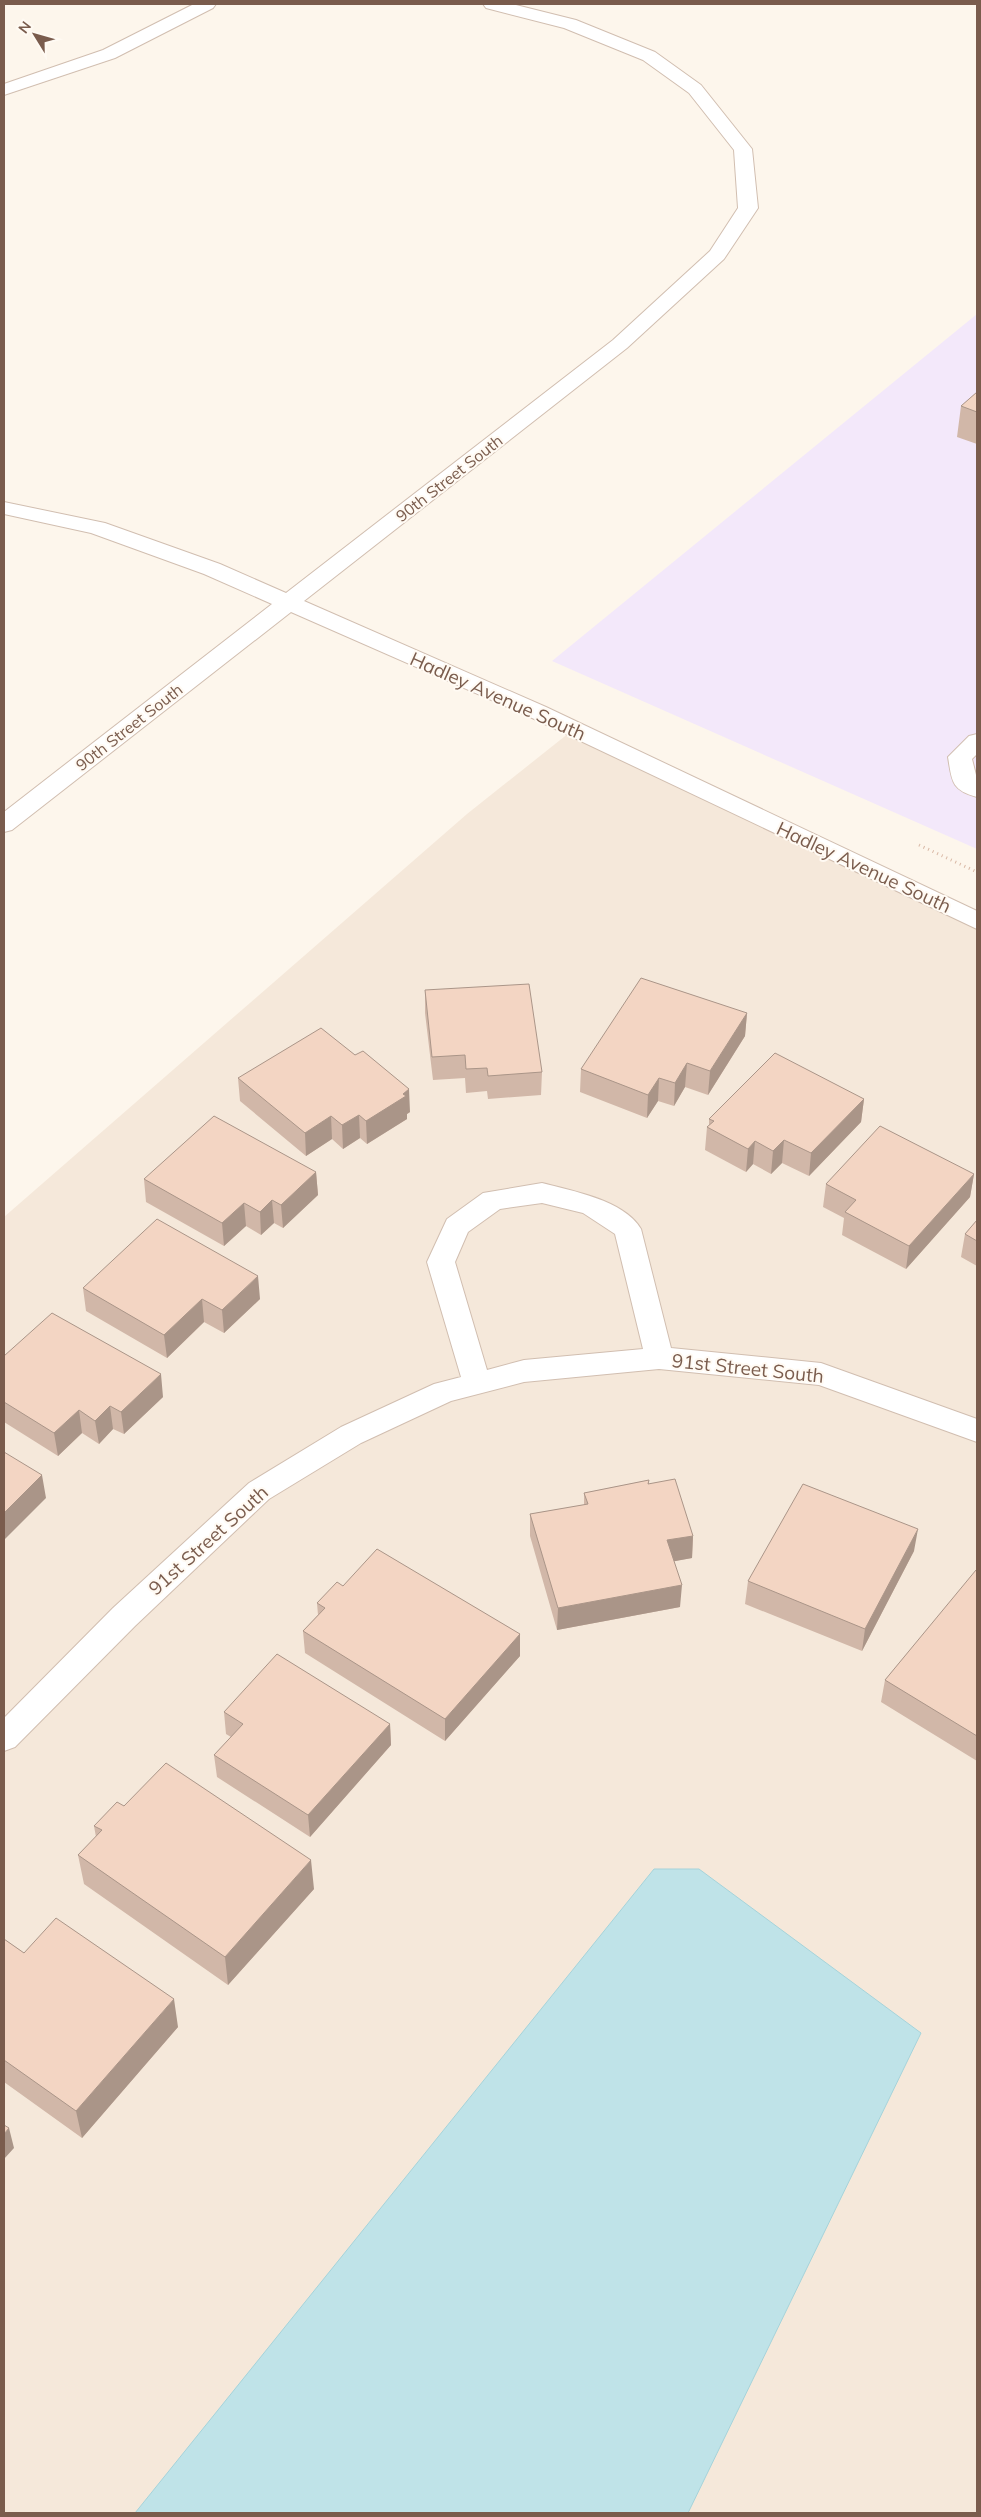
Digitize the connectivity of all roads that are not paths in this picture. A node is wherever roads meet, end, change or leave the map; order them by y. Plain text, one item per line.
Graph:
1 (207, 4) edge
2 (492, 4) edge
3 (4, 90) edge
4 (4, 508) edge
5 (289, 603) junction
6 (977, 740) edge
7 (977, 789) edge
8 (4, 824) edge
9 (977, 921) edge
10 (659, 1358) junction
11 (477, 1384) junction
12 (977, 1431) edge
13 (4, 1738) edge

1 - 3 street
2 - 5 street, 90th Street South
4 - 5 street, Hadley Avenue South
5 - 8 street, 90th Street South
5 - 9 street, Hadley Avenue South
6 - 7 street
10 - 11 street, 91st Street South
10 - 11 street, 91st Street South
10 - 12 street, 91st Street South
11 - 13 street, 91st Street South

